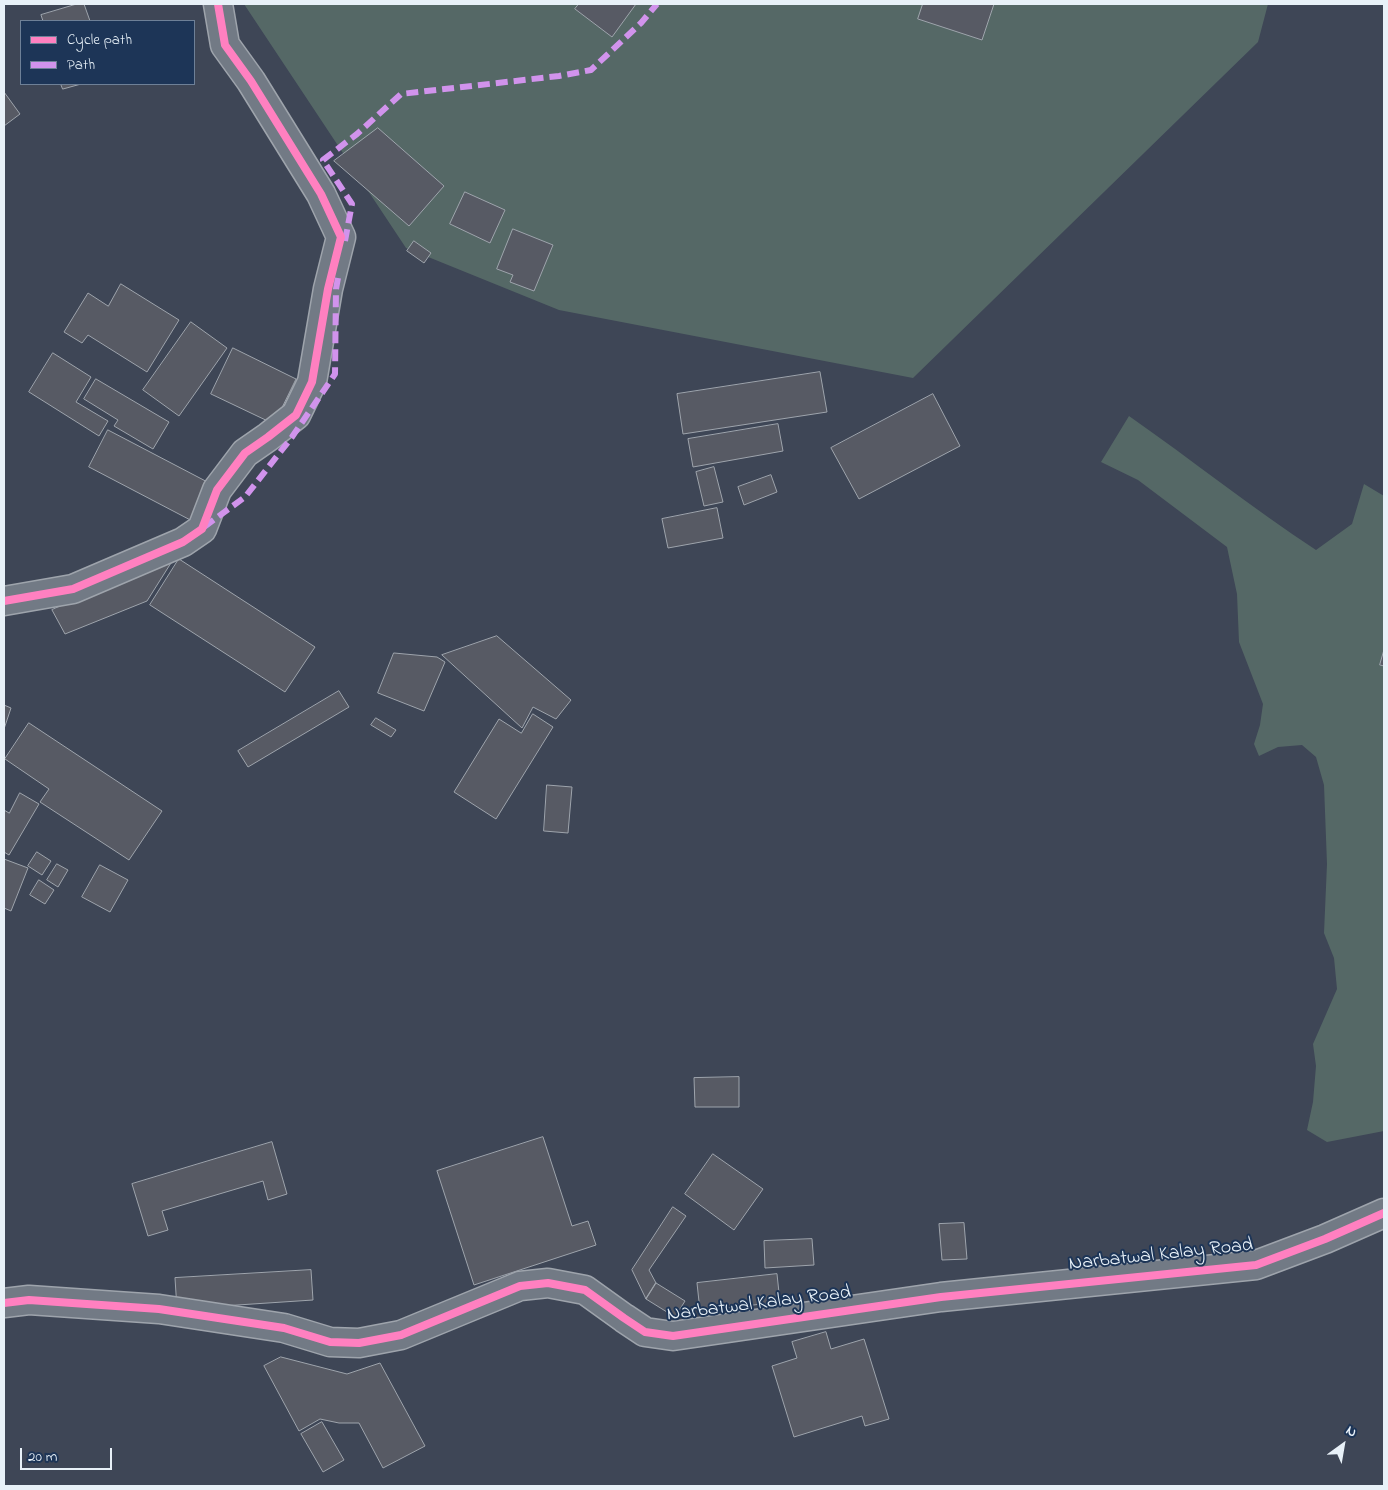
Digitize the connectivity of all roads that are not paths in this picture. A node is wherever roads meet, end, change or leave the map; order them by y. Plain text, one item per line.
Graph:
1 (218, 4) edge
2 (4, 602) edge
3 (1384, 1213) edge
4 (4, 1303) edge

1 - 2 street
3 - 4 street, Narbatwal Kalay Road

